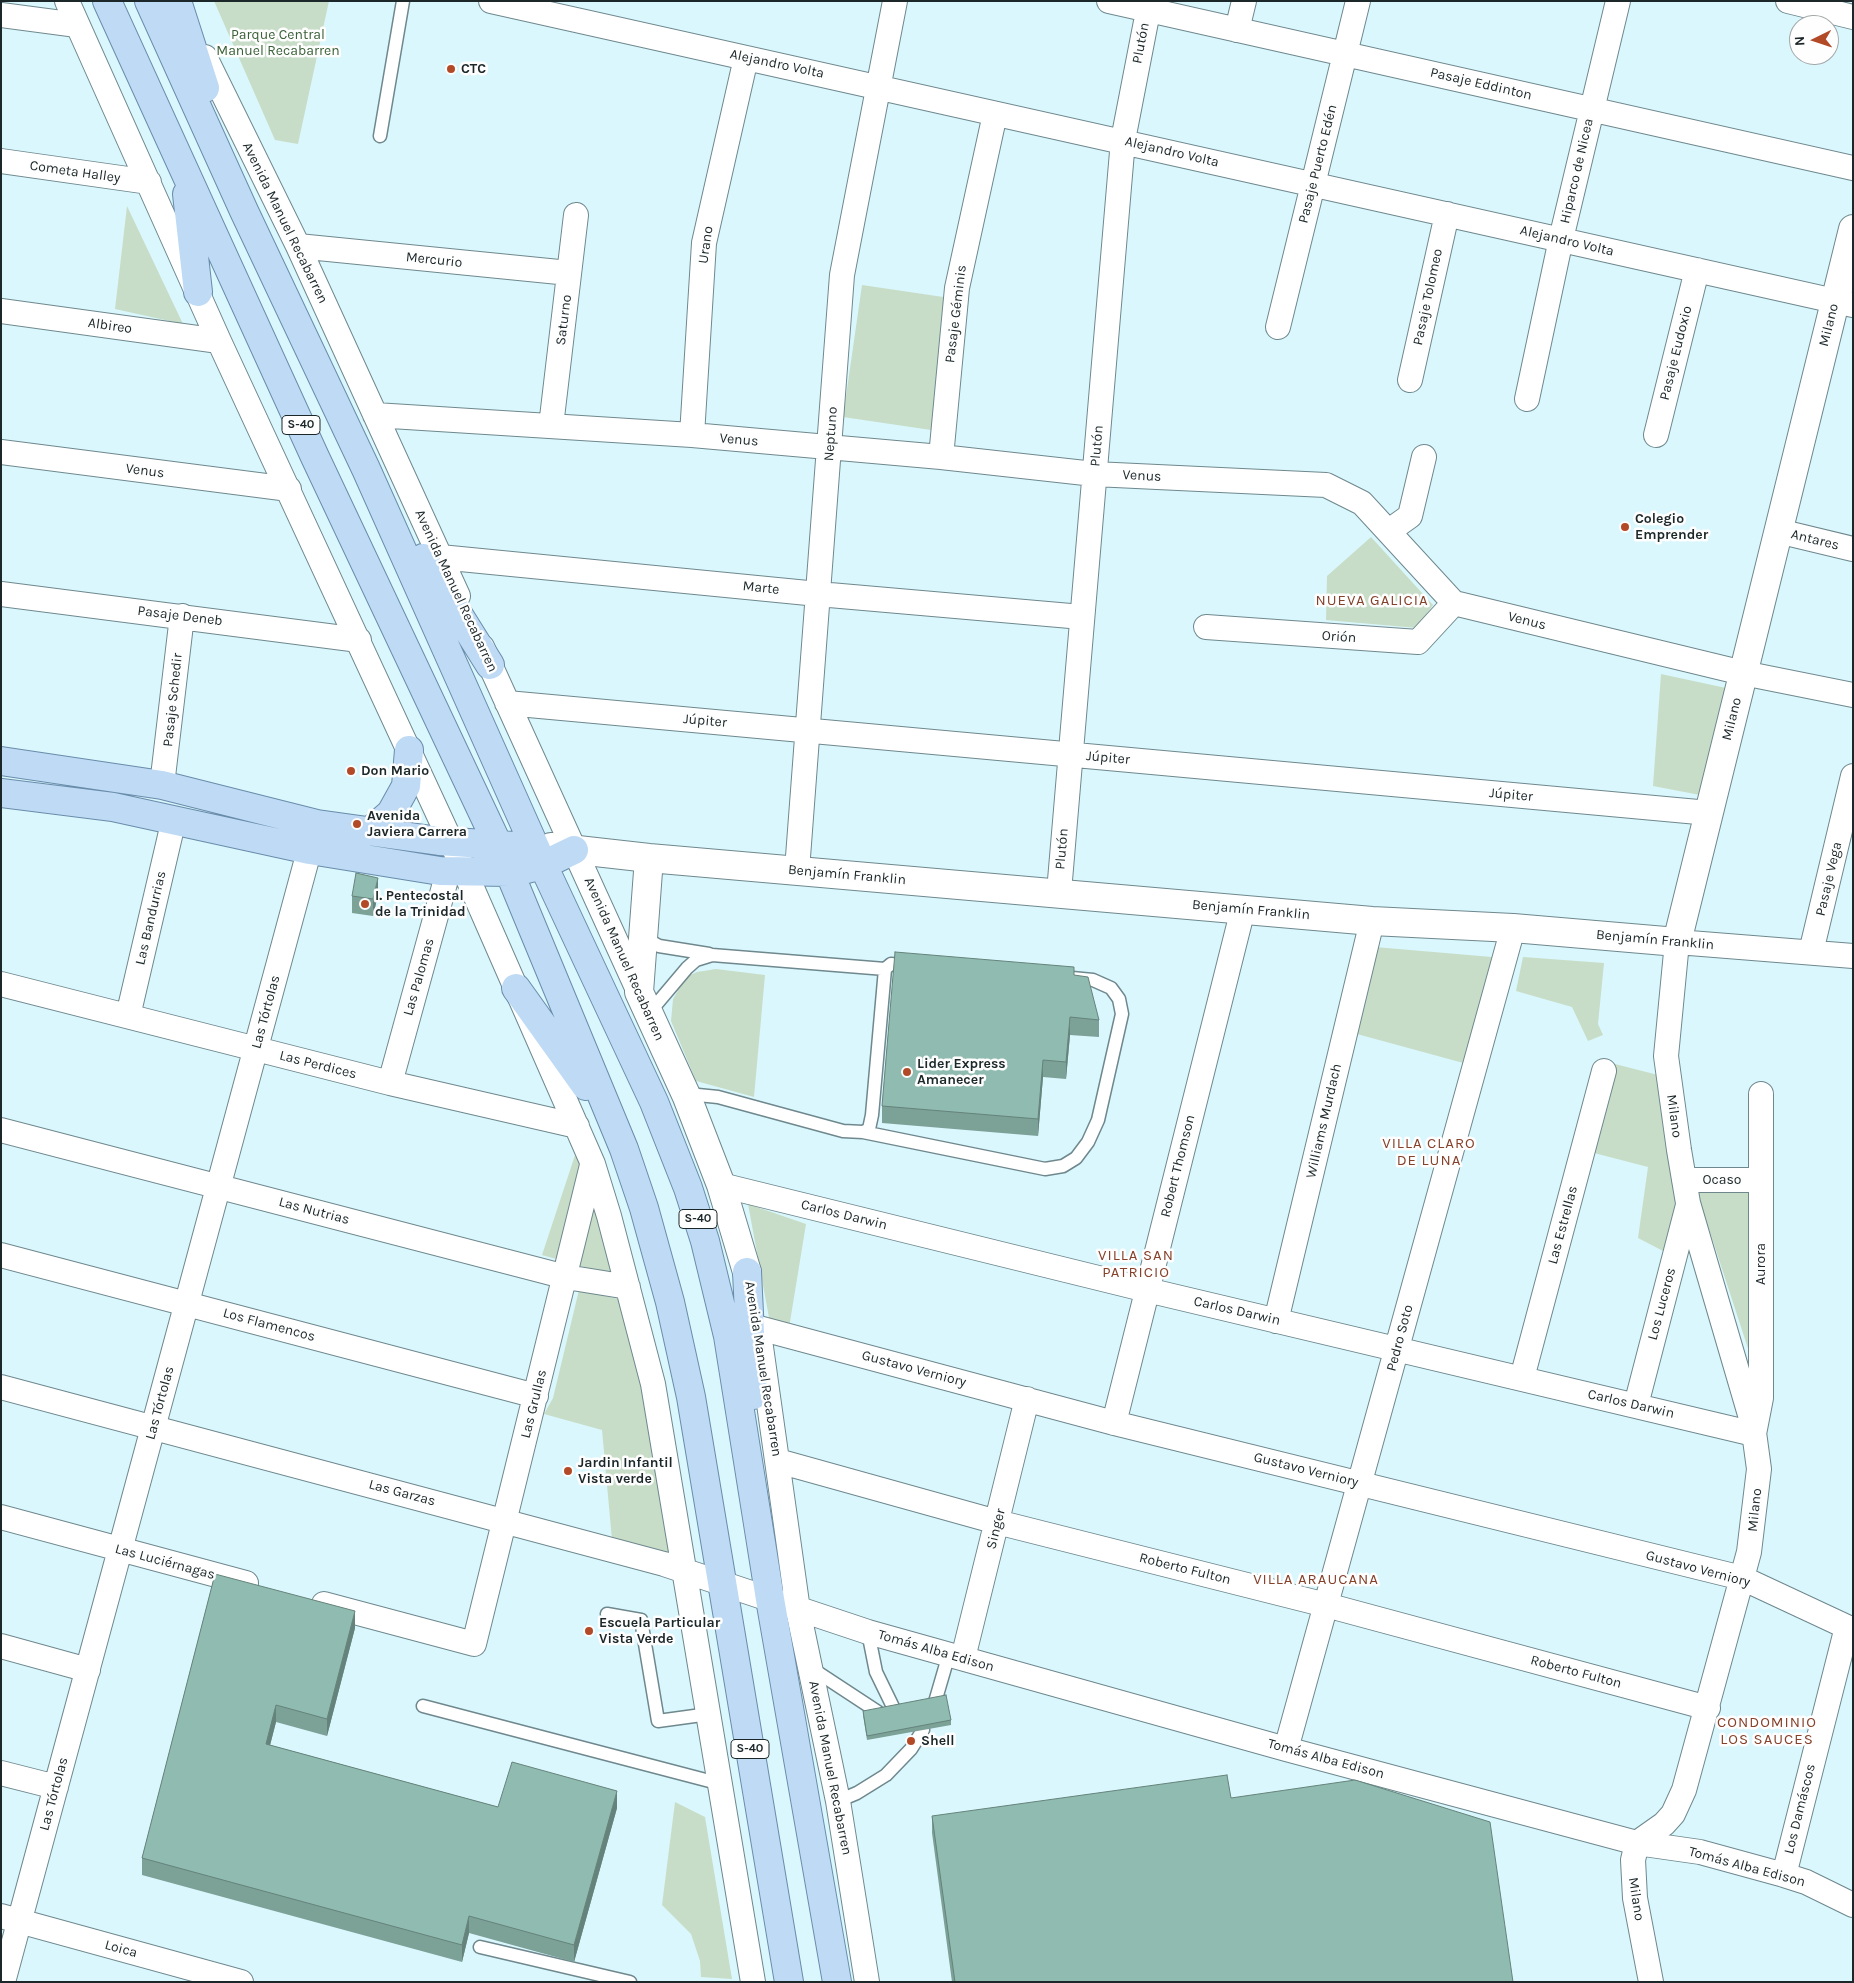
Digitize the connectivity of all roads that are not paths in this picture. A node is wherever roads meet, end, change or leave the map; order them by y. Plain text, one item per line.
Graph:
1 (67, 1) edge
2 (107, 1) edge
3 (149, 1) edge
4 (177, 1) edge
5 (403, 1) edge
6 (491, 1) edge
7 (895, 1) edge
8 (1109, 1) edge
9 (1244, 1) edge
10 (1358, 1) edge
11 (1618, 1) edge
12 (1788, 1) edge
13 (1149, 6) edge
14 (578, 10) edge
15 (1, 15) edge
16 (1853, 17) edge
17 (77, 25) junction
18 (1237, 30) junction
19 (1346, 53) junction
20 (746, 58) junction
21 (878, 86) junction
22 (1592, 109) junction
23 (995, 114) junction
24 (380, 136) dead end
25 (1123, 140) junction
26 (1, 161) edge
27 (1853, 168) edge
28 (185, 170) junction
29 (149, 182) junction
30 (1313, 184) junction
31 (244, 211) junction
32 (1447, 214) junction
33 (576, 215) dead end
34 (1853, 230) edge
35 (1561, 239) junction
36 (298, 246) junction
37 (1697, 270) junction
38 (569, 273) junction
39 (198, 292) junction
40 (1844, 303) edge
41 (1, 310) edge
42 (1278, 328) dead end
43 (219, 341) junction
44 (1410, 380) dead end
45 (1527, 399) dead end
46 (375, 415) junction
47 (551, 426) junction
48 (1656, 435) dead end
49 (692, 436) junction
50 (830, 448) junction
51 (1, 452) edge
52 (941, 457) junction
53 (1424, 457) dead end
54 (366, 469) junction
55 (1094, 474) junction
56 (289, 490) junction
57 (1389, 531) junction
58 (1778, 531) junction
59 (1853, 549) edge
60 (440, 557) junction
61 (1, 594) edge
62 (818, 594) junction
63 (1454, 603) junction
64 (182, 616) junction
65 (1082, 617) junction
66 (1206, 627) dead end
67 (359, 640) junction
68 (490, 665) junction
69 (1743, 673) junction
70 (1853, 695) edge
71 (507, 703) junction
72 (808, 731) junction
73 (409, 750) junction
74 (1070, 755) junction
75 (1, 761) edge
76 (1853, 776) edge
77 (162, 785) junction
78 (1, 793) edge
79 (1709, 813) junction
80 (174, 819) junction
81 (316, 824) junction
82 (369, 832) junction
83 (451, 842) junction
84 (499, 846) junction
85 (310, 850) junction
86 (574, 850) junction
87 (539, 855) junction
88 (650, 858) junction
89 (797, 870) junction
90 (456, 872) junction
91 (510, 872) junction
92 (1059, 892) junction
93 (1243, 909) junction
94 (1372, 921) junction
95 (1513, 928) junction
96 (643, 937) junction
97 (1677, 942) junction
98 (1811, 952) junction
99 (712, 955) junction
100 (1853, 956) edge
101 (921, 966) edge
102 (885, 969) junction
103 (1060, 978) edge
104 (1, 984) edge
105 (516, 988) junction
106 (644, 1002) junction
107 (128, 1016) junction
108 (256, 1050) junction
109 (1604, 1071) dead end
110 (390, 1083) junction
111 (1761, 1094) dead end
112 (687, 1098) junction
113 (578, 1126) junction
114 (1, 1130) edge
115 (863, 1132) junction
116 (624, 1149) junction
117 (593, 1164) junction
118 (1684, 1180) junction
119 (1760, 1180) junction
120 (721, 1185) junction
121 (219, 1187) junction
122 (1688, 1203) junction
123 (1, 1255) edge
124 (747, 1272) junction
125 (566, 1277) junction
126 (628, 1287) junction
127 (1147, 1290) junction
128 (187, 1304) junction
129 (1276, 1321) junction
130 (759, 1328) junction
131 (1397, 1349) junction
132 (1522, 1378) junction
133 (1, 1387) edge
134 (536, 1396) junction
135 (1027, 1399) junction
136 (1636, 1405) junction
137 (1114, 1423) junction
138 (154, 1426) junction
139 (1754, 1434) junction
140 (778, 1461) junction
141 (1360, 1483) junction
142 (754, 1494) junction
143 (1, 1517) edge
144 (505, 1520) junction
145 (998, 1522) junction
146 (120, 1550) junction
147 (686, 1571) junction
148 (1742, 1578) junction
149 (721, 1582) junction
150 (264, 1588) edge
151 (302, 1598) edge
152 (770, 1599) junction
153 (1326, 1605) junction
154 (798, 1610) junction
155 (607, 1614) dead end
156 (1847, 1627) joint
157 (868, 1632) junction
158 (1, 1646) edge
159 (956, 1656) junction
160 (810, 1668) junction
161 (88, 1670) junction
162 (935, 1702) edge
163 (424, 1706) dead end
164 (1708, 1708) junction
165 (894, 1709) edge
166 (878, 1712) edge
167 (709, 1714) junction
168 (915, 1733) edge
169 (1286, 1749) junction
170 (1, 1773) edge
171 (721, 1784) junction
172 (56, 1787) junction
173 (838, 1801) junction
174 (1637, 1843) junction
175 (1784, 1875) junction
176 (1853, 1905) edge
177 (825, 1916) junction
178 (10, 1919) edge
179 (480, 1947) dead end
180 (3, 1982) edge
181 (242, 1982) edge
182 (630, 1982) edge
183 (753, 1982) edge
184 (790, 1982) edge
185 (837, 1982) edge
186 (847, 1982) edge
187 (867, 1982) edge
188 (1651, 1982) edge

1 - 17 street
2 - 28 main road, S-40
3 - 31 main road, Avenida Manuel Recabarren / S-40
4 - 31 main road
4 - 36 street, Avenida Manuel Recabarren
5 - 24 lane
6 - 14 street, Alejandro Volta
7 - 21 street, Neptuno
8 - 13 street, Pasaje Eddinton
9 - 18 street
10 - 19 street, Pasaje Puerto Edén
11 - 22 street, Hiparco de Nicea
12 - 16 street
13 - 18 street, Pasaje Eddinton
13 - 25 street, Plutón
14 - 20 street, Alejandro Volta
15 - 17 street
17 - 29 street
18 - 19 street, Pasaje Eddinton
19 - 22 street, Pasaje Eddinton
19 - 30 street, Pasaje Puerto Edén
20 - 21 street, Alejandro Volta
20 - 49 street, Urano
21 - 23 street, Alejandro Volta
21 - 50 street, Neptuno
22 - 27 street, Pasaje Eddinton
22 - 35 street, Hiparco de Nicea
23 - 25 street, Alejandro Volta
23 - 52 street, Pasaje Géminis
25 - 30 street, Alejandro Volta
25 - 55 street, Plutón
26 - 29 street, Cometa Halley
28 - 39 main road
28 - 84 main road, S-40
29 - 39 street
30 - 32 street, Alejandro Volta
30 - 42 street, Pasaje Puerto Edén
31 - 54 main road, Avenida Manuel Recabarren / S-40
32 - 35 street, Alejandro Volta
32 - 44 street, Pasaje Tolomeo
33 - 38 street, Saturno
34 - 40 street, Milano
35 - 37 street, Alejandro Volta
35 - 45 street, Hiparco de Nicea
36 - 38 street, Mercurio
36 - 46 street, Avenida Manuel Recabarren
37 - 40 street, Alejandro Volta
37 - 48 street, Pasaje Eudoxio
38 - 47 street, Saturno
39 - 43 street
40 - 58 street, Milano
41 - 43 street, Albireo
43 - 56 street
46 - 47 street, Venus
46 - 60 street, Avenida Manuel Recabarren
47 - 49 street, Venus
49 - 50 street, Venus
50 - 52 street, Venus
50 - 62 street, Neptuno
51 - 56 street, Venus
52 - 55 street, Venus
53 - 57 street
54 - 68 main road
54 - 87 main road, Avenida Manuel Recabarren / S-40
55 - 57 street, Venus
55 - 65 street, Plutón
56 - 67 street
57 - 63 street, Venus
58 - 59 street, Antares
58 - 69 street, Milano
60 - 62 street, Marte
60 - 68 street, Avenida Manuel Recabarren
61 - 64 street, Pasaje Deneb
62 - 65 street, Marte
62 - 72 street, Neptuno
63 - 66 street, Orión
63 - 69 street, Venus
64 - 67 street, Pasaje Deneb
64 - 77 street, Pasaje Schedir
65 - 74 street, Plutón
67 - 73 street
68 - 71 street, Avenida Manuel Recabarren
69 - 70 street, Venus
69 - 79 street, Milano
71 - 72 street, Júpiter
71 - 86 street, Avenida Manuel Recabarren
72 - 74 street, Júpiter
72 - 89 street, Neptuno
73 - 82 main road
73 - 83 street
74 - 79 street, Júpiter
74 - 92 street, Plutón
75 - 77 main road
76 - 98 street, Pasaje Vega
77 - 81 main road
78 - 80 main road
79 - 97 street, Milano
80 - 85 main road
80 - 107 street, Las Bandurrias
81 - 82 main road
81 - 85 street, Las Tórtolas
82 - 83 main road
83 - 84 main road
83 - 90 street
84 - 87 main road
84 - 91 main road, S-40
85 - 90 main road
85 - 108 street, Las Tórtolas
86 - 87 street
86 - 88 street, Benjamín Franklin
86 - 106 street, Avenida Manuel Recabarren
87 - 91 main road
87 - 142 main road, Avenida Manuel Recabarren / S-40
88 - 89 street, Benjamín Franklin
88 - 96 street
89 - 92 street, Benjamín Franklin
90 - 91 main road
90 - 105 street
90 - 110 street, Las Palomas
91 - 116 main road, S-40
92 - 93 street, Benjamín Franklin
93 - 94 street, Benjamín Franklin
93 - 127 street, Robert Thomson
94 - 95 street, Benjamín Franklin
94 - 129 street, Williams Murdach
95 - 97 street, Benjamín Franklin
95 - 131 street, Pedro Soto
96 - 99 lane
96 - 106 street
97 - 98 street, Benjamín Franklin
97 - 118 street, Milano
98 - 100 street, Benjamín Franklin
99 - 102 lane
99 - 106 lane
101 - 102 lane
102 - 115 lane
103 - 115 lane
104 - 107 street, Las Perdices
105 - 113 street
105 - 116 main road
106 - 112 street, Avenida Manuel Recabarren
107 - 108 street, Las Perdices
108 - 110 street, Las Perdices
108 - 121 street, Las Tórtolas
109 - 132 street, Las Estrellas
110 - 113 street, Las Perdices
111 - 119 street, Aurora
112 - 115 lane
112 - 120 street, Avenida Manuel Recabarren
113 - 117 street
114 - 121 street, Las Nutrias
116 - 149 main road, S-40
117 - 125 street, Las Grullas
117 - 126 street
118 - 119 street, Ocaso
118 - 122 street, Milano
119 - 139 street, Aurora
120 - 124 street, Avenida Manuel Recabarren
120 - 127 street, Carlos Darwin
121 - 125 street, Las Nutrias
121 - 128 street, Las Tórtolas
122 - 136 street, Los Luceros
122 - 139 street, Milano
123 - 128 street, Los Flamencos
124 - 130 street, Avenida Manuel Recabarren
124 - 142 main road
125 - 126 street, Las Nutrias
125 - 134 street, Las Grullas
126 - 147 street
127 - 129 street, Carlos Darwin
127 - 137 street, Robert Thomson
128 - 134 street, Los Flamencos
128 - 138 street, Las Tórtolas
129 - 131 street, Carlos Darwin
130 - 135 street, Gustavo Verniory
130 - 140 street, Avenida Manuel Recabarren
131 - 132 street, Carlos Darwin
131 - 141 street, Pedro Soto
132 - 136 street, Carlos Darwin
133 - 138 street, Las Garzas
134 - 144 street, Las Grullas
135 - 137 street, Gustavo Verniory
135 - 145 street, Singer
136 - 139 street, Carlos Darwin
137 - 141 street, Gustavo Verniory
138 - 144 street, Las Garzas
138 - 146 street, Las Tórtolas
139 - 148 street, Milano
140 - 145 street, Roberto Fulton
140 - 154 street, Avenida Manuel Recabarren
141 - 148 street, Gustavo Verniory
141 - 153 street, Pedro Soto
142 - 152 main road, Avenida Manuel Recabarren / S-40
143 - 146 street, Las Luciérnagas
144 - 147 street, Las Garzas
144 - 151 street, Las Grullas
145 - 153 street, Roberto Fulton
145 - 159 street, Singer
146 - 150 street, Las Luciérnagas
146 - 161 street, Las Tórtolas
147 - 149 street, Las Garzas
147 - 167 street
148 - 156 street, Gustavo Verniory
148 - 164 street, Milano
149 - 152 street, Las Garzas
149 - 184 main road, S-40
152 - 154 street, Las Garzas
152 - 177 main road, Avenida Manuel Recabarren / S-40
153 - 164 street, Roberto Fulton
153 - 169 street, Pedro Soto
154 - 157 street, Tomás Alba Edison
154 - 160 street, Avenida Manuel Recabarren
155 - 167 lane
156 - 175 street, Los Damáscos
157 - 159 street, Tomás Alba Edison
157 - 165 lane
158 - 161 street
159 - 162 lane
159 - 169 street, Tomás Alba Edison
160 - 166 lane
160 - 173 street, Avenida Manuel Recabarren
161 - 172 street, Las Tórtolas
163 - 171 lane
164 - 174 street, Milano
167 - 171 street
168 - 173 lane
169 - 174 street, Tomás Alba Edison
170 - 172 street
171 - 183 street
172 - 178 street, Las Tórtolas
173 - 187 street, Avenida Manuel Recabarren
174 - 175 street, Tomás Alba Edison
174 - 188 street, Milano
175 - 176 street, Tomás Alba Edison
177 - 185 main road, Avenida Manuel Recabarren / S-40
177 - 186 main road
178 - 180 street, Las Tórtolas
178 - 181 street, Loica
179 - 182 lane

